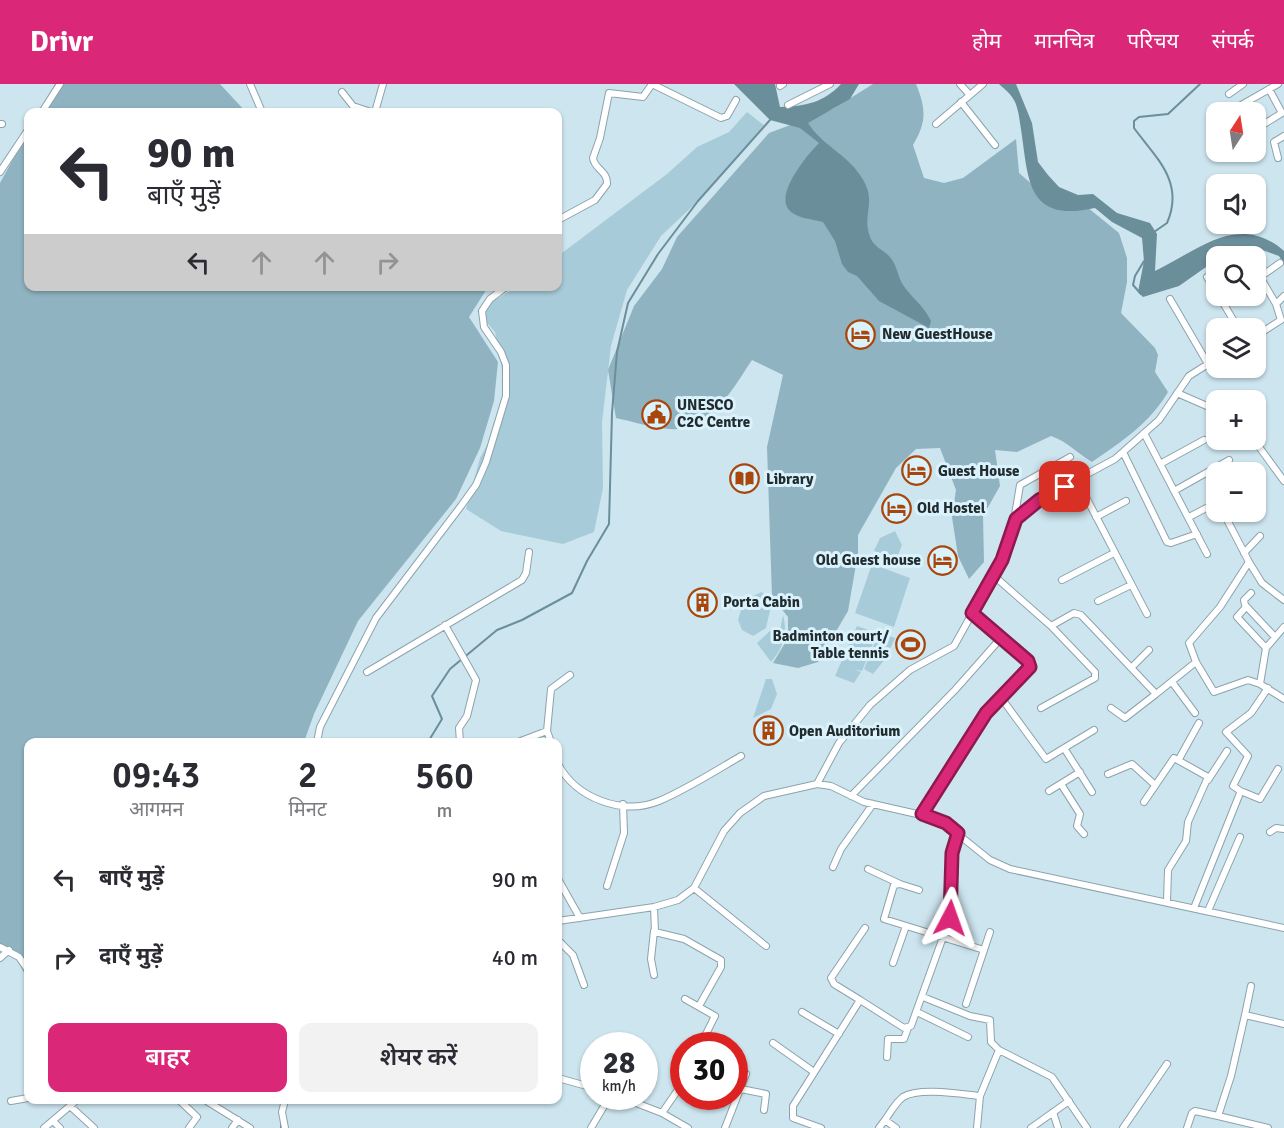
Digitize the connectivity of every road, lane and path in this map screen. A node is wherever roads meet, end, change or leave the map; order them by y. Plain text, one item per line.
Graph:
1 (60, 84) edge
2 (250, 84) edge
3 (383, 84) edge
4 (652, 84) edge
5 (830, 84) edge
6 (960, 84) edge
7 (983, 84) edge
8 (1243, 84) edge
9 (1278, 84) edge
10 (1269, 89) junction
11 (342, 92) dead end
12 (969, 94) junction
13 (1229, 94) dead end
14 (736, 100) dead end
15 (961, 102) junction
16 (1246, 102) edge
17 (788, 105) dead end
18 (45, 108) edge
19 (260, 108) edge
20 (360, 108) edge
21 (374, 108) edge
22 (1266, 123) edge
23 (936, 124) dead end
24 (24, 136) edge
25 (1284, 136) edge
26 (995, 145) dead end
27 (1278, 158) dead end
28 (0, 172) edge
29 (562, 216) edge
30 (1280, 263) dead end
31 (1266, 273) edge
32 (1266, 287) edge
33 (500, 291) edge
34 (1284, 296) edge
35 (1170, 299) dead end
36 (1276, 304) junction
37 (1266, 330) edge
38 (1206, 361) edge
39 (1206, 365) edge
40 (1177, 393) junction
41 (1206, 406) edge
42 (1144, 433) junction
43 (1204, 440) dead end
44 (1261, 450) edge
45 (1123, 452) junction
46 (1070, 457) dead end
47 (1229, 460) dead end
48 (1160, 464) junction
49 (1077, 480) junction
50 (1284, 481) edge
51 (1174, 491) junction
52 (1126, 501) dead end
53 (1206, 508) edge
54 (1096, 517) junction
55 (1189, 517) junction
56 (1228, 522) edge
57 (1013, 524) junction
58 (1197, 534) junction
59 (1260, 536) dead end
60 (529, 552) dead end
61 (1244, 553) junction
62 (1114, 554) junction
63 (1207, 554) dead end
64 (1249, 562) junction
65 (993, 575) junction
66 (1062, 580) dead end
67 (1131, 585) junction
68 (1251, 593) dead end
69 (1284, 600) edge
70 (1098, 601) dead end
71 (1246, 606) junction
72 (972, 613) junction
73 (1147, 614) dead end
74 (445, 626) junction
75 (1051, 626) junction
76 (1284, 627) edge
77 (1275, 637) junction
78 (1001, 638) junction
79 (1266, 648) junction
80 (1149, 650) dead end
81 (1196, 662) junction
82 (1131, 668) junction
83 (367, 672) dead end
84 (570, 675) dead end
85 (1172, 682) junction
86 (1260, 684) junction
87 (1268, 688) junction
88 (1156, 694) junction
89 (1002, 699) junction
90 (1284, 699) edge
91 (1041, 708) dead end
92 (1111, 708) dead end
93 (1195, 713) dead end
94 (1199, 723) dead end
95 (1094, 730) dead end
96 (547, 731) junction
97 (318, 738) edge
98 (460, 738) edge
99 (529, 738) edge
100 (550, 738) edge
101 (1065, 748) junction
102 (1227, 751) dead end
103 (741, 756) dead end
104 (1179, 759) junction
105 (1278, 770) dead end
106 (562, 771) edge
107 (1080, 772) junction
108 (1108, 774) dead end
109 (1208, 780) junction
110 (817, 783) junction
111 (1061, 784) junction
112 (1155, 785) junction
113 (1049, 791) dead end
114 (1092, 792) dead end
115 (1242, 792) junction
116 (851, 796) junction
117 (1144, 802) dead end
118 (623, 804) junction
119 (873, 804) junction
120 (922, 814) junction
121 (1284, 829) edge
122 (1270, 832) dead end
123 (958, 833) junction
124 (1084, 834) dead end
125 (1240, 837) dead end
126 (833, 867) dead end
127 (868, 869) dead end
128 (900, 884) junction
129 (562, 886) edge
130 (607, 886) dead end
131 (694, 888) junction
132 (919, 890) dead end
133 (1167, 902) junction
134 (654, 908) junction
135 (1194, 908) junction
136 (1208, 911) junction
137 (580, 918) junction
138 (562, 920) edge
139 (906, 926) junction
140 (1283, 926) edge
141 (865, 928) dead end
142 (654, 930) junction
143 (990, 932) dead end
144 (943, 938) junction
145 (562, 944) edge
146 (766, 946) dead end
147 (0, 947) edge
148 (9, 950) junction
149 (984, 950) junction
150 (0, 958) edge
151 (893, 963) dead end
152 (24, 964) edge
153 (654, 975) dead end
154 (584, 985) dead end
155 (1251, 986) dead end
156 (923, 997) junction
157 (685, 999) dead end
158 (860, 1000) junction
159 (966, 1004) dead end
160 (699, 1006) junction
161 (802, 1012) dead end
162 (917, 1012) junction
163 (1245, 1015) junction
164 (1284, 1023) edge
165 (908, 1028) junction
166 (708, 1032) edge
167 (839, 1034) junction
168 (968, 1036) dead end
169 (773, 1043) dead end
170 (999, 1050) junction
171 (887, 1058) dead end
172 (1167, 1064) dead end
173 (814, 1072) junction
174 (562, 1079) edge
175 (580, 1084) edge
176 (748, 1090) edge
177 (980, 1096) junction
178 (24, 1099) edge
179 (11, 1101) dead end
180 (670, 1101) edge
181 (1069, 1101) junction
182 (72, 1104) edge
183 (183, 1104) edge
184 (212, 1104) edge
185 (284, 1104) edge
186 (69, 1106) junction
187 (602, 1110) edge
188 (654, 1110) edge
189 (732, 1110) edge
190 (765, 1110) dead end
191 (1053, 1112) junction
192 (662, 1113) junction
193 (1218, 1116) junction
194 (238, 1120) junction
195 (885, 1120) junction
196 (52, 1121) junction
197 (817, 1127) edge
198 (44, 1128) edge
199 (60, 1128) edge
200 (94, 1128) edge
201 (189, 1128) edge
202 (232, 1128) edge
203 (250, 1128) edge
204 (285, 1128) edge
205 (591, 1128) edge
206 (688, 1128) edge
207 (725, 1128) edge
208 (879, 1128) edge
209 (896, 1128) edge
210 (977, 1128) edge
211 (1031, 1128) edge
212 (1058, 1128) edge
213 (1087, 1128) edge
214 (1123, 1128) edge
215 (1187, 1128) edge
216 (1268, 1128) edge

1 - 18 street
2 - 19 street
3 - 21 street
4 - 14 street
4 - 29 street
5 - 17 street
6 - 12 street
7 - 12 street
8 - 13 street
9 - 10 street
10 - 16 street
10 - 22 street
11 - 20 street
12 - 15 street
15 - 23 street
15 - 26 street
24 - 28 street
25 - 27 street
30 - 31 street
32 - 36 street
33 - 97 street
34 - 36 street
35 - 38 street
36 - 37 street
39 - 40 street
40 - 41 street
40 - 42 street
42 - 45 street
42 - 48 street
43 - 48 street
44 - 50 street
45 - 49 street
45 - 58 street
46 - 57 street
47 - 51 street
48 - 51 street
49 - 54 street
49 - 57 street
51 - 55 street
52 - 54 street
53 - 55 street
54 - 62 street
55 - 58 street
56 - 61 street
57 - 65 street
58 - 63 street
59 - 61 street
60 - 74 street
61 - 64 street
62 - 66 street
62 - 67 street
64 - 69 street
64 - 81 street
65 - 72 street
65 - 75 street
67 - 70 street
67 - 73 street
68 - 71 street
71 - 77 street
71 - 79 street
72 - 78 street
72 - 110 street
74 - 83 street
74 - 98 street
75 - 82 street
75 - 91 street
76 - 77 street
77 - 79 street
78 - 89 street
78 - 116 street
79 - 86 street
80 - 82 street
81 - 85 street
81 - 86 street
82 - 88 street
84 - 96 street
85 - 88 street
85 - 93 street
86 - 87 street
87 - 90 street
87 - 115 street
88 - 92 street
89 - 101 street
89 - 120 street
94 - 104 street
95 - 101 street
96 - 99 street
96 - 100 street
101 - 107 street
102 - 109 street
103 - 118 street
104 - 109 street
104 - 112 street
105 - 115 street
106 - 118 street
107 - 111 street
107 - 114 street
108 - 112 street
109 - 133 street
110 - 116 street
110 - 131 street
111 - 113 street
111 - 124 street
112 - 117 street
115 - 135 street
116 - 119 street
118 - 130 street
119 - 120 street
119 - 126 street
120 - 123 street
121 - 122 street
123 - 133 street
123 - 144 street
125 - 136 street
127 - 128 street
128 - 132 street
128 - 139 street
129 - 137 street
131 - 134 street
131 - 146 street
133 - 135 street
134 - 137 street
134 - 142 street
135 - 136 street
136 - 140 street
137 - 138 street
139 - 144 street
139 - 151 street
141 - 158 street
142 - 153 street
142 - 160 street
143 - 149 street
144 - 149 street
144 - 156 street
145 - 154 street
147 - 148 street
148 - 150 street
148 - 152 street
149 - 159 street
155 - 163 street
156 - 162 street
156 - 170 street
157 - 160 street
158 - 165 street
158 - 167 street
160 - 166 street
161 - 167 street
162 - 165 street
162 - 168 street
163 - 164 street
163 - 193 street
165 - 171 street
167 - 173 street
169 - 173 street
170 - 177 street
170 - 181 street
172 - 214 street
173 - 197 street
174 - 175 street
176 - 190 street
177 - 195 street
177 - 210 street
178 - 179 street
180 - 192 street
181 - 191 street
181 - 213 street
182 - 186 street
183 - 201 street
184 - 194 street
185 - 204 street
186 - 196 street
186 - 200 street
187 - 205 street
188 - 192 street
189 - 207 street
191 - 211 street
191 - 212 street
192 - 206 street
193 - 215 street
193 - 216 street
194 - 202 street
194 - 203 street
195 - 208 street
195 - 209 street
196 - 198 street
196 - 199 street

